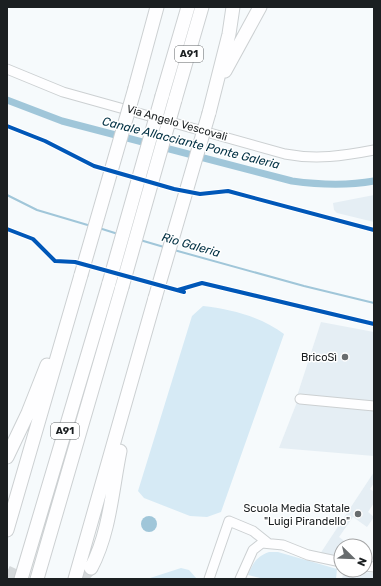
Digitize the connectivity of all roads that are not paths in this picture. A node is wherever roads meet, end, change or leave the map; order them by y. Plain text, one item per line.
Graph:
1 (157, 7) edge
2 (188, 7) edge
3 (202, 7) edge
4 (232, 7) edge
5 (260, 7) edge
6 (7, 69) edge
7 (215, 88) junction
8 (374, 150) edge
9 (81, 275) junction
10 (133, 378) junction
11 (300, 399) dead end
12 (374, 406) edge
13 (7, 457) edge
14 (7, 530) edge
15 (268, 543) junction
16 (333, 560) edge
17 (91, 568) tunnel mouth
18 (21, 579) edge
19 (37, 579) edge
20 (75, 579) edge
21 (208, 579) edge
22 (240, 579) edge

1 - 9 highway, bridge
2 - 18 highway, A91, bridge
3 - 19 highway, A91, bridge
4 - 7 highway
5 - 7 highway
6 - 8 street, Via Angelo Vescovali
7 - 10 highway, bridge
9 - 13 highway
9 - 14 highway
10 - 17 highway
10 - 20 highway
11 - 12 street
15 - 16 street
15 - 21 street
15 - 22 street

